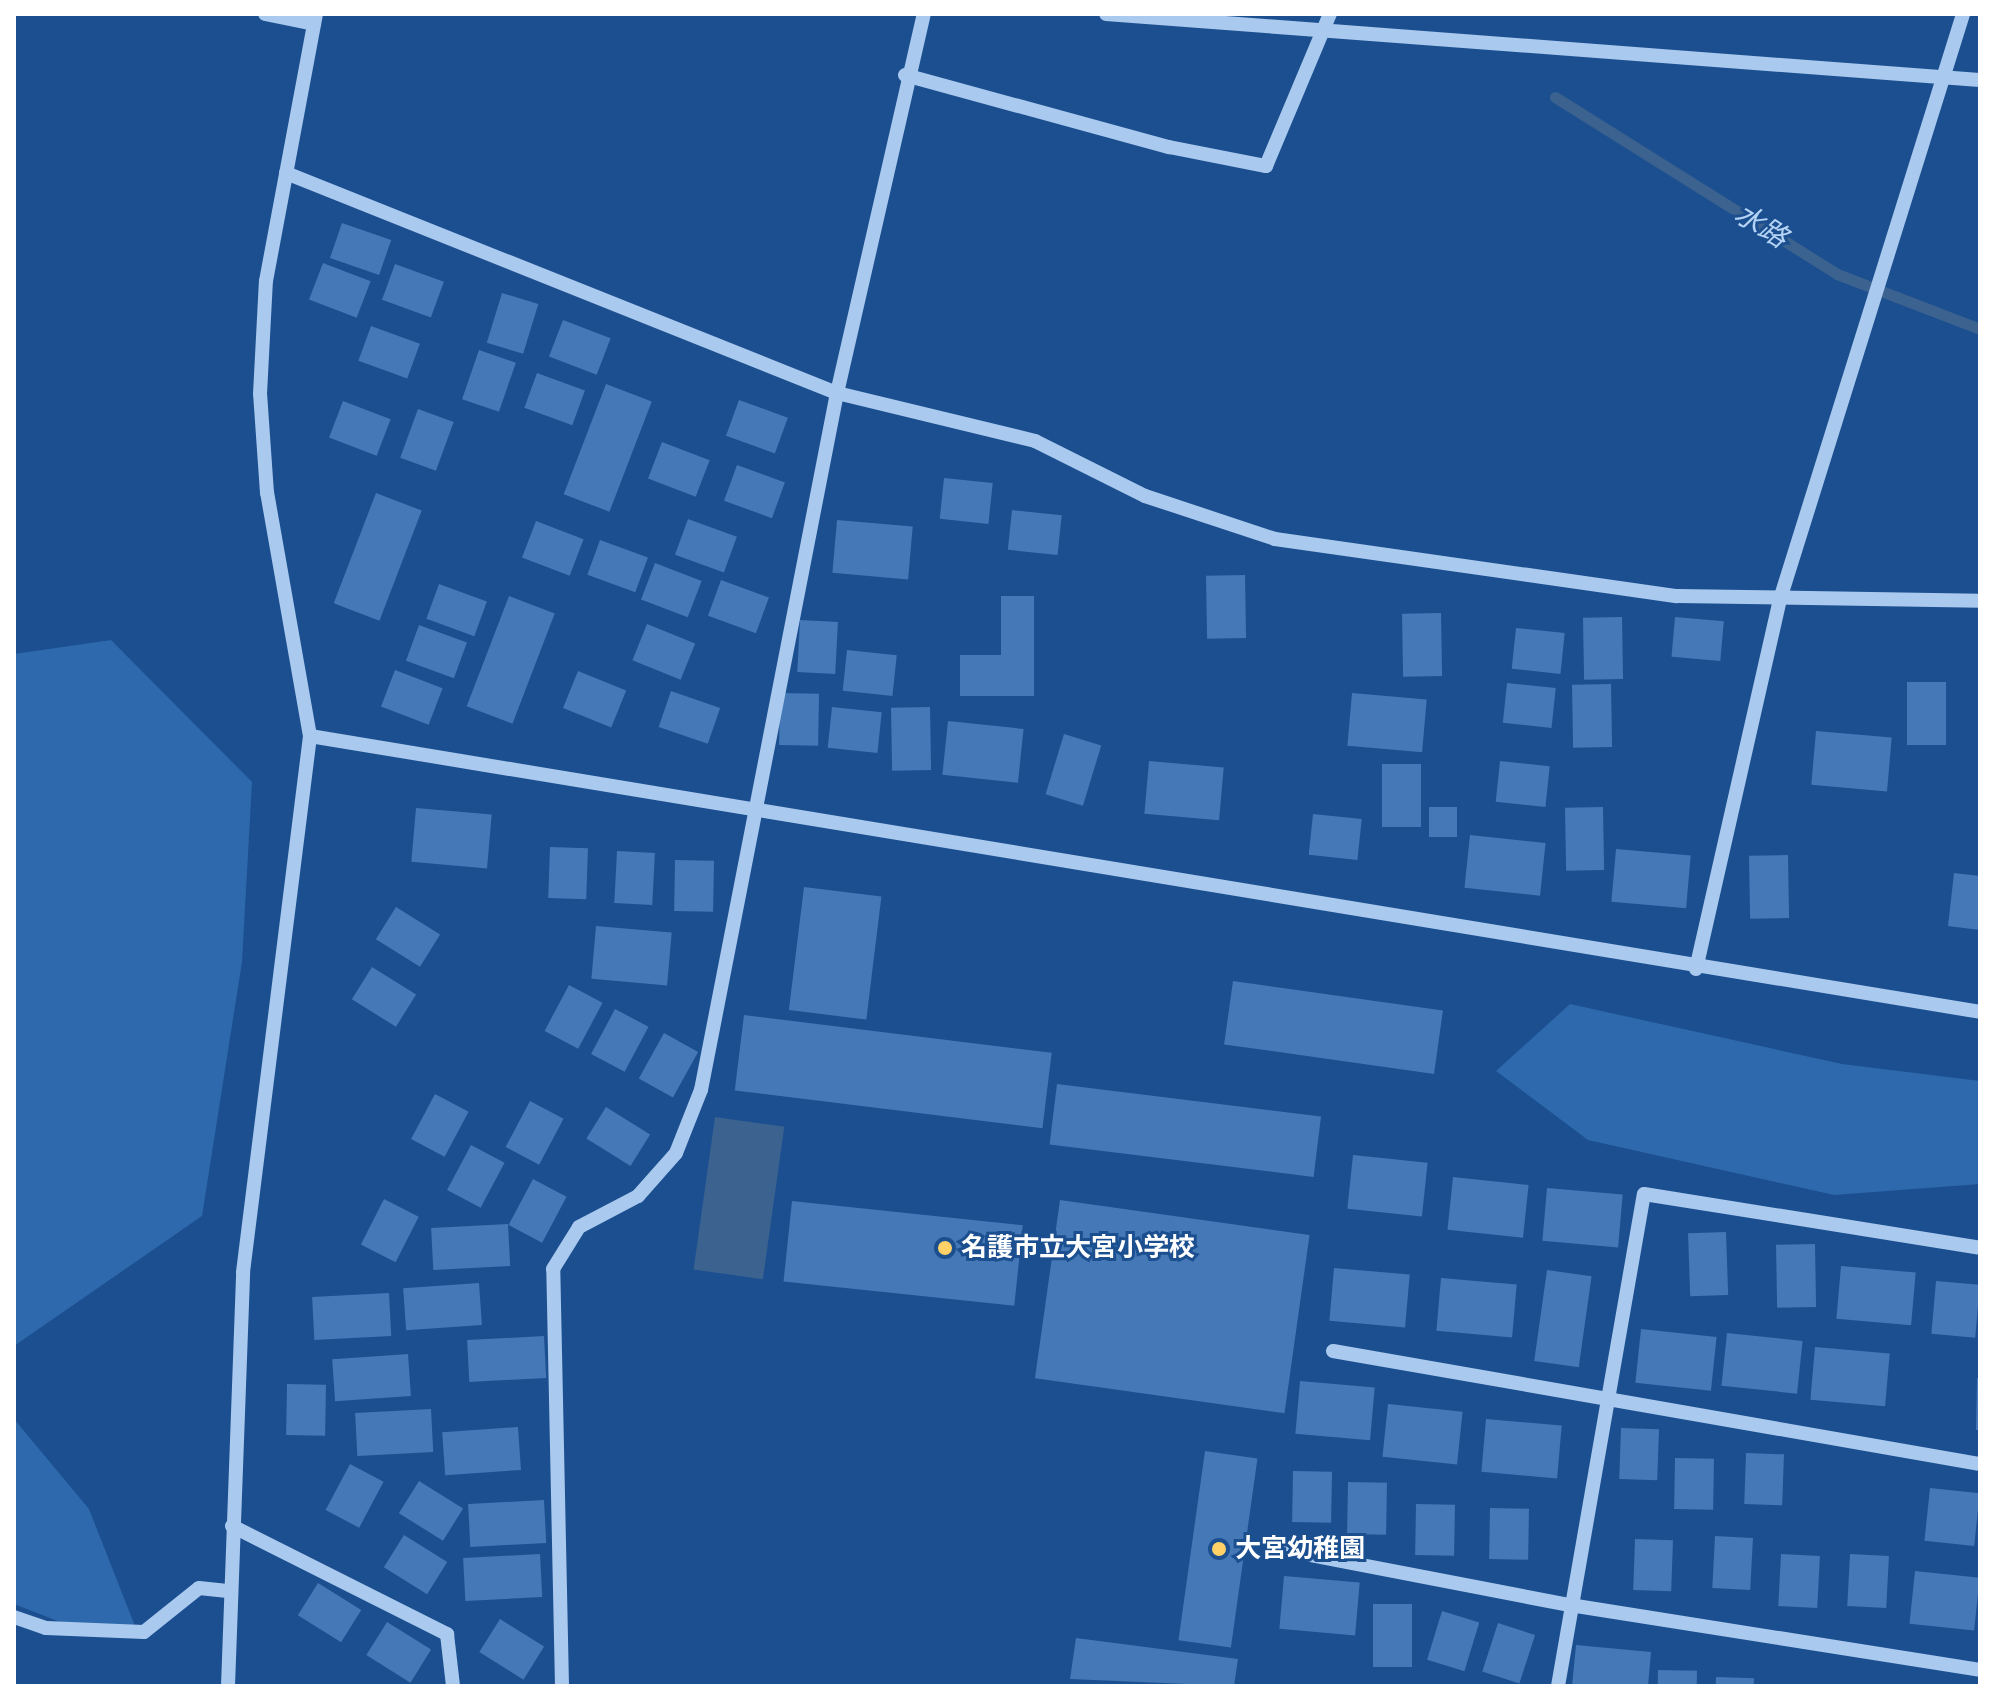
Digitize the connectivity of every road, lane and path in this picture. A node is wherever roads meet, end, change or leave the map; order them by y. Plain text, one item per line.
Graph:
1 (265, 14) edge
2 (924, 14) edge
3 (1106, 14) edge
4 (1330, 14) edge
5 (1963, 14) edge
6 (315, 19) edge
7 (1323, 33) junction
8 (905, 75) junction
9 (1944, 76) junction
10 (1980, 80) edge
11 (286, 173) junction
12 (837, 393) junction
13 (1781, 596) junction
14 (1980, 601) edge
15 (310, 736) junction
16 (753, 805) junction
17 (1696, 969) junction
18 (1980, 1012) edge
19 (1980, 1248) edge
20 (1333, 1351) dead end
21 (1606, 1402) junction
22 (1980, 1464) edge
23 (232, 1526) junction
24 (1289, 1551) dead end
25 (230, 1591) junction
26 (1570, 1605) junction
27 (14, 1617) edge
28 (1980, 1670) edge
29 (228, 1686) edge
30 (453, 1686) edge
31 (562, 1686) edge
32 (1558, 1686) edge

1 - 6 street
2 - 8 street
3 - 7 street
4 - 7 street
5 - 9 street
6 - 11 street
7 - 8 street
7 - 9 street
8 - 12 street
9 - 10 street
9 - 13 street
11 - 12 street
11 - 15 street
12 - 13 street
12 - 16 street
13 - 14 street
13 - 17 street
15 - 16 street
15 - 23 street
16 - 17 street
16 - 31 street
17 - 18 street
19 - 21 street
20 - 21 street
21 - 22 street
21 - 26 street
23 - 25 street
23 - 30 street
24 - 26 street
25 - 27 street
25 - 29 street
26 - 28 street
26 - 32 street

